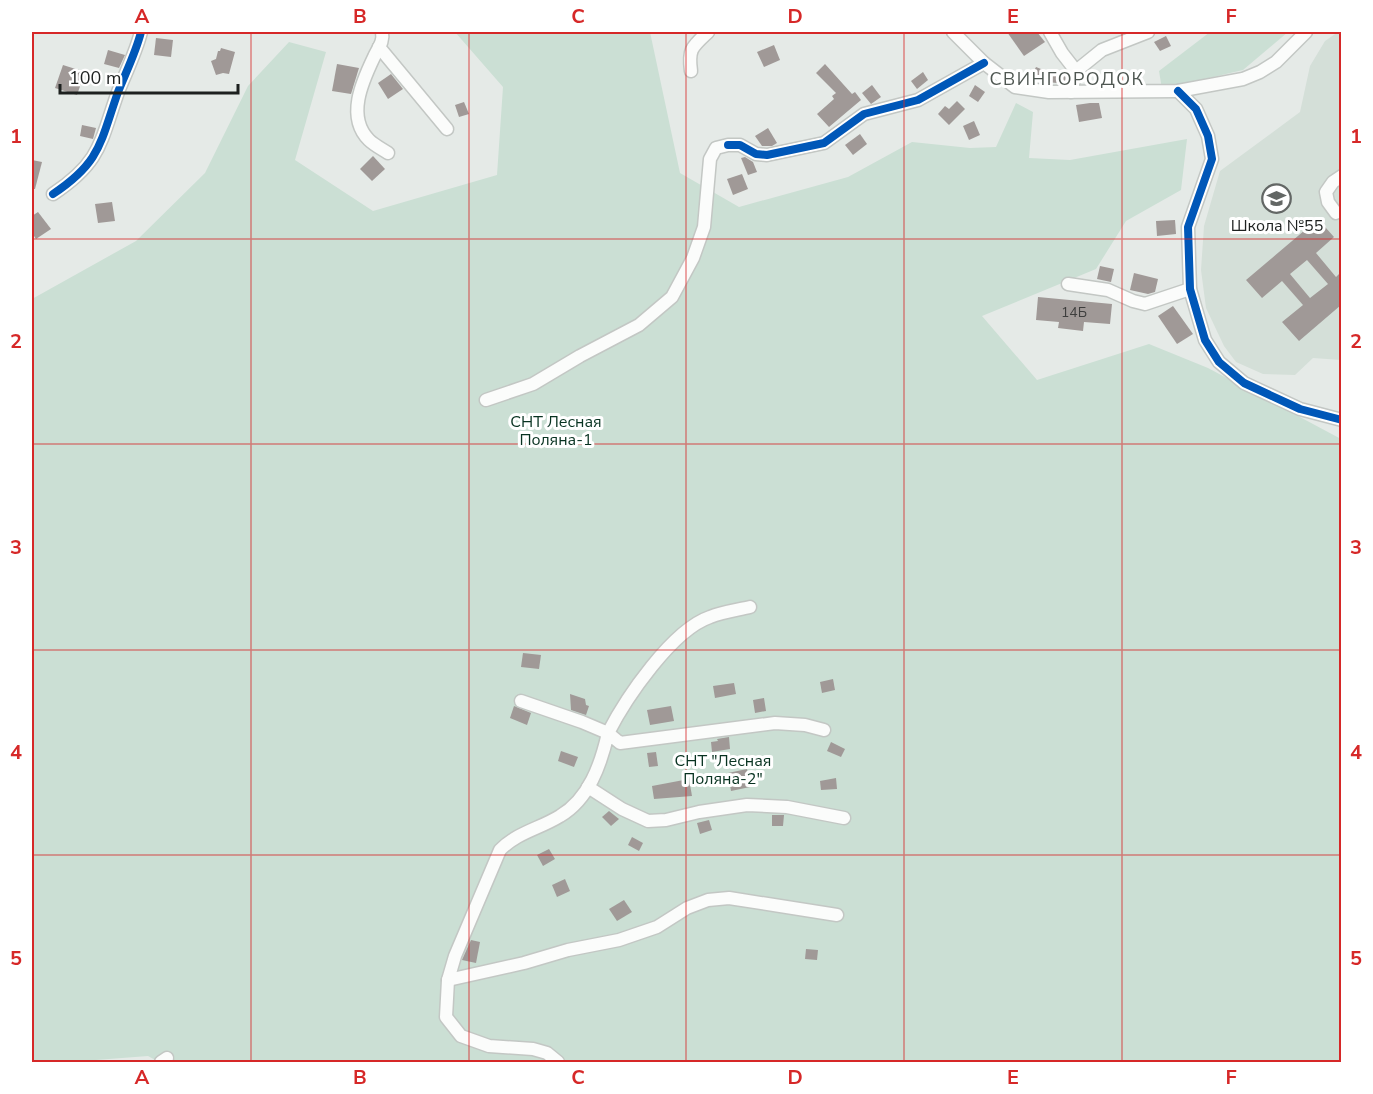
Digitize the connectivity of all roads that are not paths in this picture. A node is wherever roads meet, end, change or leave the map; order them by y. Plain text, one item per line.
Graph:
1 (141, 32) edge
2 (382, 32) edge
3 (708, 32) edge
4 (953, 32) edge
5 (1050, 32) edge
6 (1148, 32) edge
7 (1306, 32) edge
8 (379, 47) junction
9 (984, 63) junction
10 (691, 71) dead end
11 (1076, 71) junction
12 (1178, 91) junction
13 (1071, 92) junction
14 (447, 129) dead end
15 (388, 153) dead end
16 (1341, 176) edge
17 (53, 194) dead end
18 (1336, 213) dead end
19 (1068, 284) dead end
20 (1190, 288) junction
21 (486, 400) dead end
22 (1341, 420) edge
23 (750, 607) dead end
24 (521, 701) dead end
25 (824, 730) dead end
26 (608, 733) junction
27 (588, 787) junction
28 (844, 819) dead end
29 (837, 915) dead end
30 (448, 980) junction
31 (558, 1062) edge

1 - 17 street
2 - 8 street
3 - 10 street
4 - 9 street
5 - 11 street
6 - 11 street
7 - 12 street
8 - 14 street
8 - 15 street
9 - 13 street
9 - 21 street
11 - 13 street
12 - 13 street
12 - 20 street
16 - 18 street
19 - 20 street
20 - 22 street
23 - 26 street
24 - 26 street
25 - 26 street
26 - 27 street
27 - 28 street
27 - 30 street
29 - 30 street
30 - 31 street

